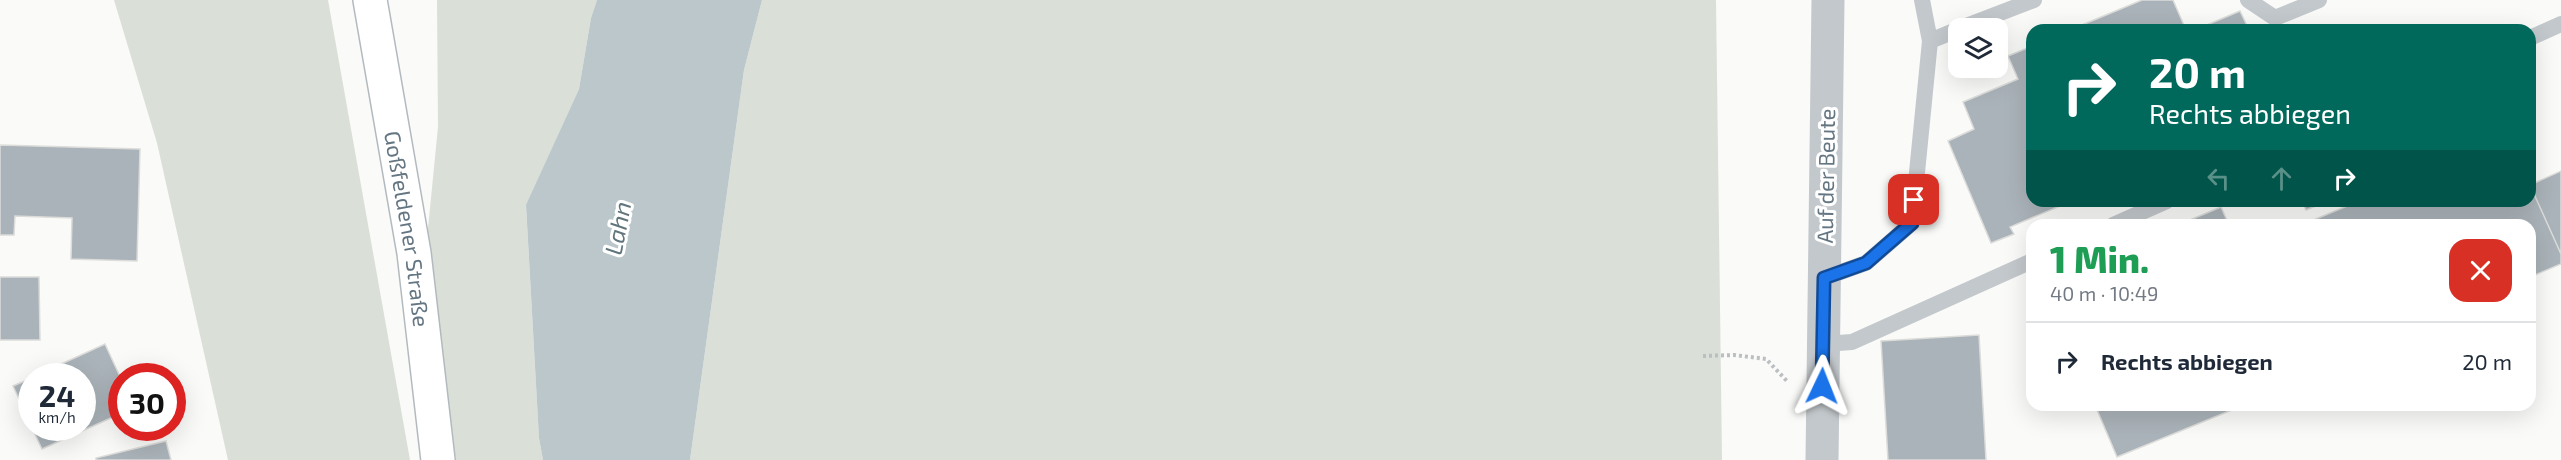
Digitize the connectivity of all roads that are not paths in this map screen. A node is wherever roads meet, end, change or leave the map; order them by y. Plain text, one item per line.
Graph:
1 (370, 0) edge
2 (1828, 0) edge
3 (1922, 0) edge
4 (2034, 0) edge
5 (2247, 0) edge
6 (2319, 0) edge
7 (1988, 18) edge
8 (2561, 24) edge
9 (1948, 34) edge
10 (2536, 35) edge
11 (1930, 41) junction
12 (2154, 207) edge
13 (2126, 219) edge
14 (2026, 264) edge
15 (1824, 278) junction
16 (1824, 344) junction
17 (438, 460) edge
18 (1822, 460) edge

1 - 17 main road, Goßfeldener Straße
2 - 15 street, Auf der Beute
3 - 11 lane
4 - 7 lane
5 - 6 lane
8 - 10 lane
9 - 11 lane
11 - 15 lane
12 - 13 lane
14 - 16 lane
15 - 16 street, Auf der Beute
16 - 18 street, Auf der Beute

